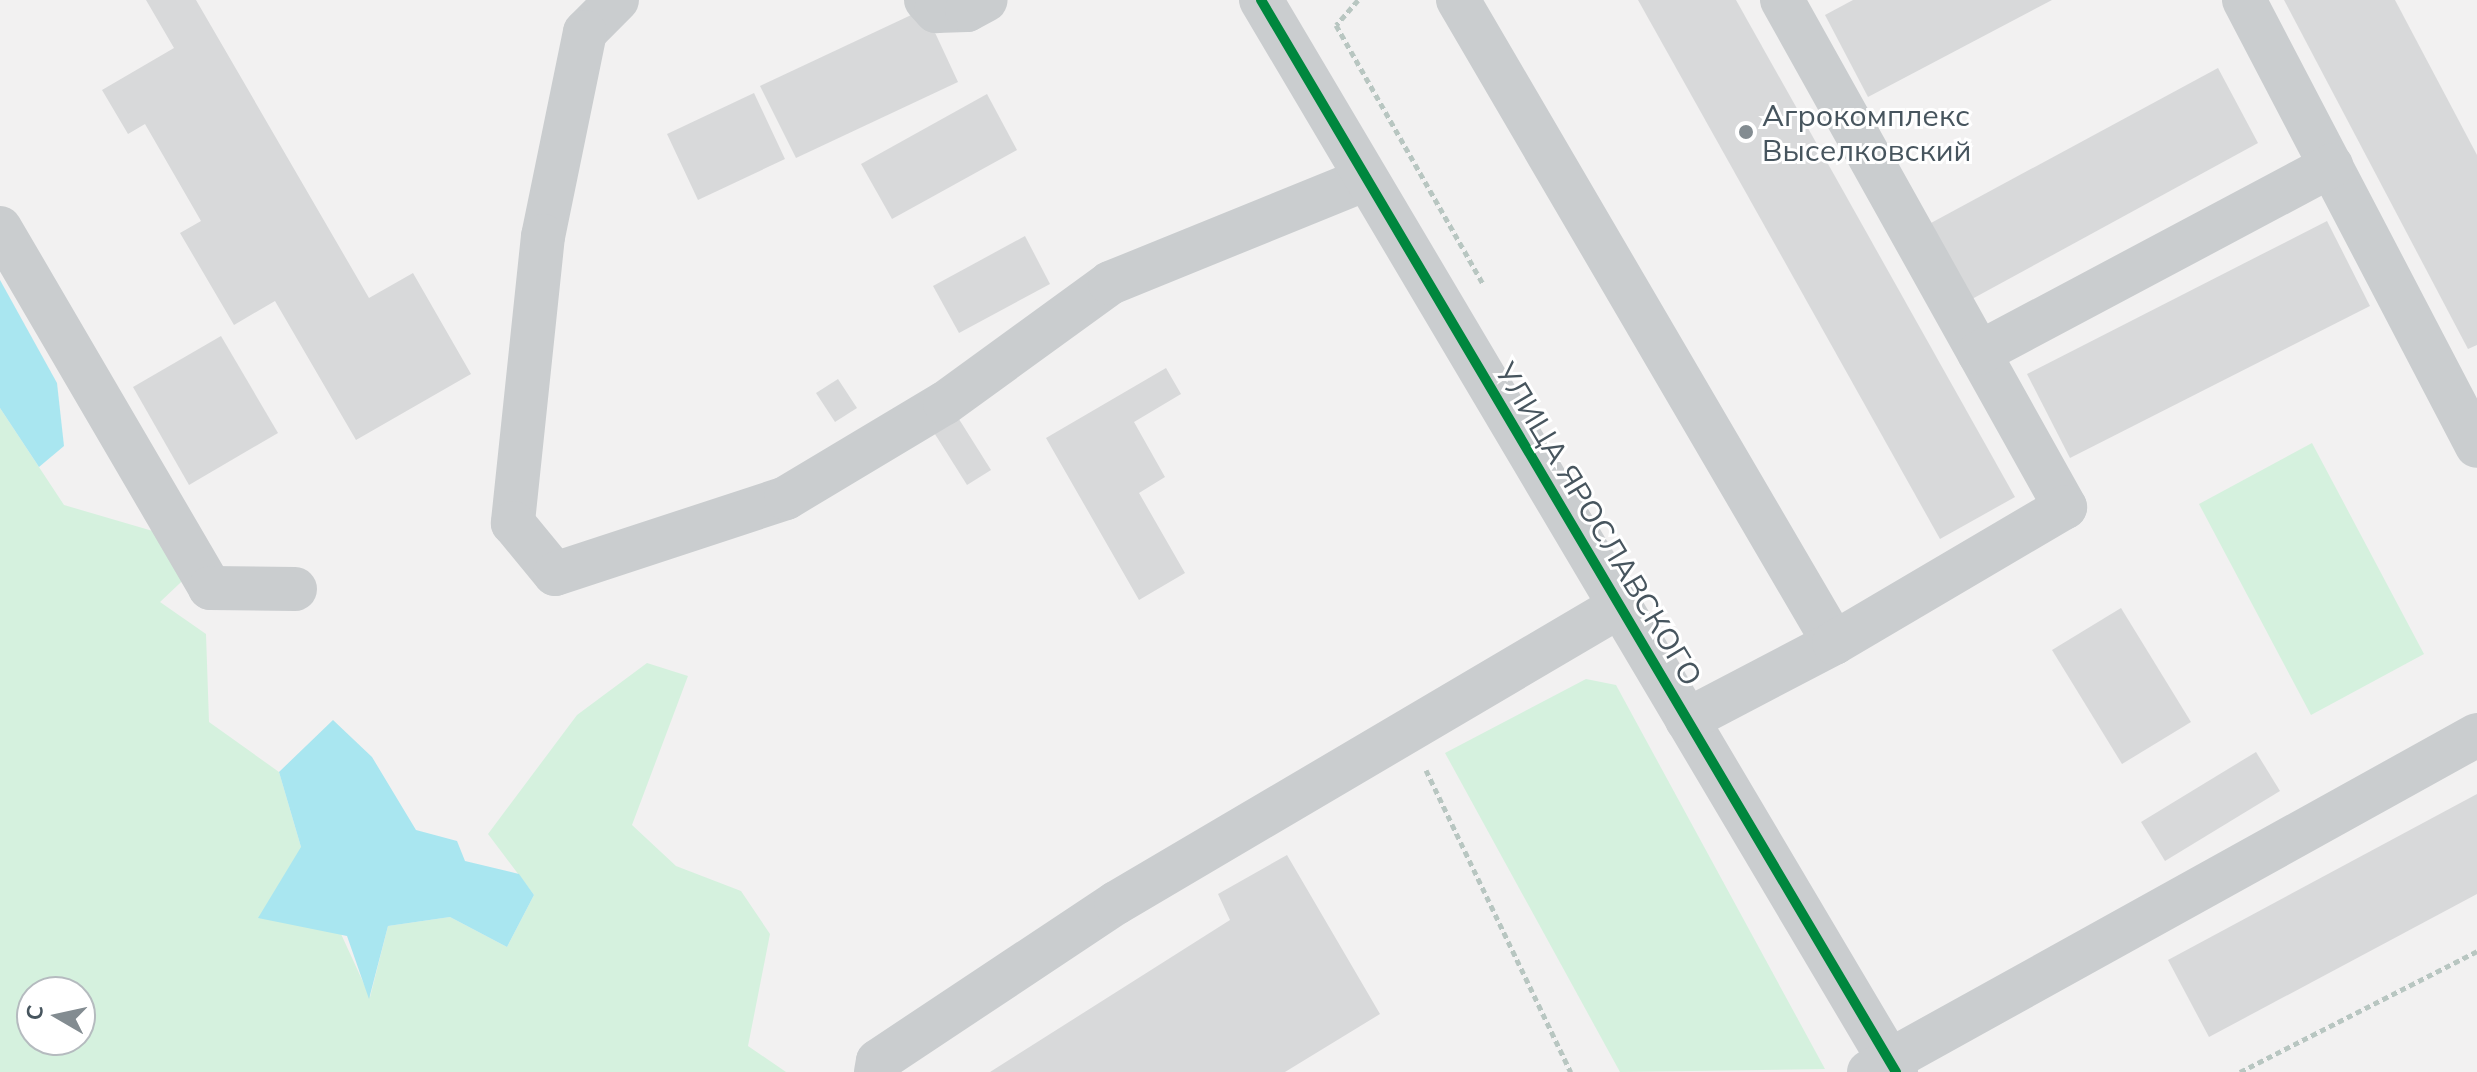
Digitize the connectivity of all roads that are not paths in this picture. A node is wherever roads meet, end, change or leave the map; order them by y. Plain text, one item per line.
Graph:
1 (617, 0) edge
2 (926, 0) edge
3 (986, 0) edge
4 (1458, 0) edge
5 (1782, 0) edge
6 (2244, 0) edge
7 (1263, 1) edge
8 (2331, 166) junction
9 (1366, 179) junction
10 (0, 228) edge
11 (1979, 353) junction
12 (2477, 446) edge
13 (295, 589) dead end
14 (1620, 606) junction
15 (1834, 643) junction
16 (1687, 720) junction
17 (2477, 735) edge
18 (1884, 1068) edge
19 (876, 1072) edge

1 - 9 street
2 - 3 street
4 - 15 street
5 - 11 street
6 - 8 street
7 - 9 street, УЛИЦА ЯРОСЛАВСКОГО
8 - 11 street
8 - 12 street
9 - 14 street, УЛИЦА ЯРОСЛАВСКОГО
10 - 13 street
11 - 15 street
14 - 16 street, УЛИЦА ЯРОСЛАВСКОГО
14 - 19 street
15 - 16 street
16 - 18 street, УЛИЦА ЯРОСЛАВСКОГО
17 - 18 street

